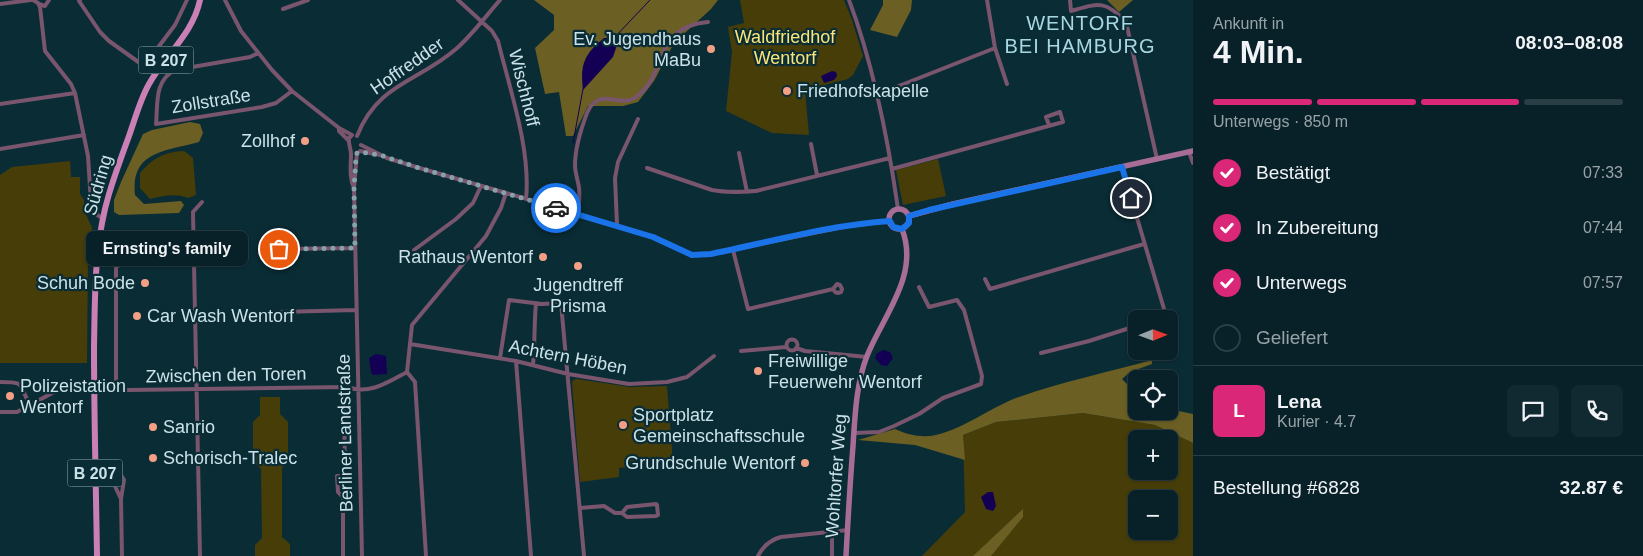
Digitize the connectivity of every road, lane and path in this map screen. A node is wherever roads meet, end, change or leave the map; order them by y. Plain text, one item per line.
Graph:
1 (32, 0) edge
2 (49, 0) edge
3 (80, 0) edge
4 (188, 0) edge
5 (225, 0) edge
6 (308, 0) edge
7 (458, 0) edge
8 (500, 0) edge
9 (849, 0) edge
10 (988, 0) edge
11 (1070, 0) edge
12 (38, 2) edge
13 (200, 2) edge
14 (0, 4) edge
15 (283, 9) dead end
16 (482, 20) junction
17 (708, 22) dead end
18 (995, 48) junction
19 (258, 53) junction
20 (1007, 84) dead end
21 (292, 90) junction
22 (75, 93) junction
23 (876, 95) junction
24 (0, 104) edge
25 (638, 119) dead end
26 (1049, 125) junction
27 (339, 128) junction
28 (84, 135) junction
29 (352, 135) junction
30 (357, 136) junction
31 (348, 140) junction
32 (811, 144) dead end
33 (361, 145) junction
34 (0, 148) edge
35 (351, 151) junction
36 (1191, 151) edge
37 (358, 152) junction
38 (739, 153) dead end
39 (380, 155) junction
40 (890, 158) junction
41 (1157, 159) junction
42 (1193, 163) edge
43 (1122, 167) junction
44 (647, 168) dead end
45 (892, 169) junction
46 (817, 175) junction
47 (481, 186) junction
48 (354, 188) junction
49 (747, 192) junction
50 (506, 193) junction
51 (526, 199) junction
52 (202, 202) dead end
53 (898, 209) junction
54 (578, 214) junction
55 (909, 216) junction
56 (102, 218) junction
57 (890, 221) junction
58 (617, 225) junction
59 (902, 229) junction
60 (1144, 244) junction
61 (355, 248) junction
62 (279, 249) dead end
63 (414, 250) dead end
64 (733, 250) junction
65 (194, 264) junction
66 (985, 279) dead end
67 (919, 287) dead end
68 (833, 289) dead end
69 (536, 303) junction
70 (356, 310) junction
71 (1165, 310) edge
72 (279, 312) dead end
73 (1128, 329) edge
74 (410, 344) junction
75 (786, 347) junction
76 (796, 348) junction
77 (741, 351) dead end
78 (1041, 353) dead end
79 (714, 356) dead end
80 (867, 357) junction
81 (500, 358) junction
82 (516, 361) junction
83 (533, 365) junction
84 (407, 372) junction
85 (568, 374) junction
86 (0, 382) edge
87 (196, 389) junction
88 (94, 390) junction
89 (116, 390) junction
90 (358, 390) junction
91 (344, 401) dead end
92 (30, 404) junction
93 (0, 412) edge
94 (854, 433) junction
95 (121, 499) junction
96 (580, 508) junction
97 (622, 513) junction
98 (848, 530) junction
99 (832, 532) junction
100 (97, 556) edge
101 (122, 556) edge
102 (200, 556) edge
103 (343, 556) edge
104 (362, 556) edge
105 (426, 556) edge
106 (531, 556) edge
107 (584, 556) edge
108 (758, 556) edge
109 (832, 556) edge
110 (846, 556) edge

1 - 12 street
1 - 14 street
2 - 12 street
3 - 4 street
5 - 19 street
6 - 15 street
7 - 16 street, Wischhoff
8 - 16 street, Hoffredder
9 - 23 street
10 - 18 street
11 - 41 street
12 - 22 street
13 - 56 main road, Südring / B 207
16 - 30 street, Hoffredder
16 - 51 street, Wischhoff
17 - 54 street
18 - 20 street
18 - 23 street
19 - 21 street
19 - 21 street, Zollstraße
21 - 27 street
22 - 24 street
22 - 28 street
23 - 40 street
25 - 58 street
26 - 26 street
26 - 45 street
27 - 29 street
27 - 31 street
28 - 34 street
28 - 56 street
29 - 30 street
29 - 31 street
30 - 33 street
31 - 35 street, Berliner Landstraße
32 - 46 street
33 - 37 street, Berliner Landstraße
33 - 39 street
35 - 37 street
35 - 48 street, Berliner Landstraße
36 - 41 main road
36 - 42 street
37 - 39 street
37 - 48 street, Berliner Landstraße
38 - 49 street
39 - 47 street
40 - 45 street
40 - 46 street
41 - 43 main road
43 - 55 main road
43 - 60 street
44 - 49 street
45 - 53 street
46 - 49 street
47 - 50 street
47 - 63 street
48 - 61 street, Berliner Landstraße
50 - 51 street
50 - 74 street
51 - 54 street
52 - 65 street
53 - 55 main road
53 - 57 main road
54 - 58 street
55 - 59 main road
56 - 88 main road, Südring / B 207
57 - 59 main road
57 - 64 street
58 - 64 street
59 - 80 main road, Wohltorfer Weg
60 - 66 street
60 - 71 street
61 - 62 street
61 - 70 street, Berliner Landstraße
64 - 68 street
65 - 87 street
65 - 89 street
67 - 94 street
69 - 81 street
69 - 83 street
69 - 85 street
70 - 72 street
70 - 90 street, Berliner Landstraße
73 - 78 street
74 - 81 street, Achtern Höben
74 - 84 street
75 - 76 street
75 - 76 street
75 - 77 street
76 - 80 street
79 - 85 street, Achtern Höben
80 - 94 main road, Wohltorfer Weg
81 - 82 street, Achtern Höben
82 - 83 street, Achtern Höben
82 - 106 street
83 - 85 street, Achtern Höben
84 - 90 street
84 - 105 street
85 - 96 street
86 - 92 street
87 - 89 street, Zwischen den Toren
87 - 90 street, Zwischen den Toren
87 - 102 street
88 - 89 street, Zwischen den Toren
88 - 92 street
88 - 100 main road, Südring / B 207
90 - 104 street, Berliner Landstraße
91 - 103 street, Berliner Landstraße
92 - 93 street
94 - 98 main road, Wohltorfer Weg
95 - 95 street
95 - 101 street
96 - 97 street
96 - 107 street
97 - 97 street
98 - 99 street
98 - 110 main road, Wohltorfer Weg
99 - 108 street
99 - 109 street

